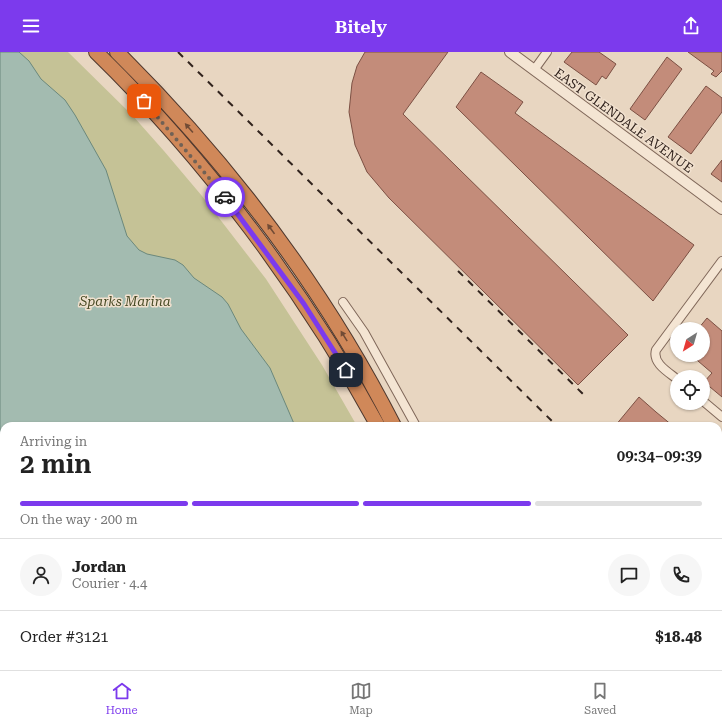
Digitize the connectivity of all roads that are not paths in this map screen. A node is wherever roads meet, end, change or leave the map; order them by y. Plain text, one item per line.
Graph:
1 (96, 52) edge
2 (117, 52) edge
3 (510, 52) edge
4 (547, 52) edge
5 (534, 70) junction
6 (722, 209) edge
7 (722, 261) edge
8 (343, 302) dead end
9 (670, 373) edge
10 (371, 382) junction
11 (710, 407) edge
12 (369, 409) junction
13 (722, 417) edge
14 (373, 422) edge
15 (376, 422) edge
16 (392, 422) edge
17 (398, 422) edge
18 (414, 422) edge

1 - 12 highway
10 -> 2 highway
3 - 5 street, EAST GLENDALE AVENUE
4 - 5 street
5 - 6 street, EAST GLENDALE AVENUE
7 - 9 street
8 - 18 street
10 - 16 highway
10 - 17 highway
11 - 13 street
12 - 14 highway
12 - 15 highway

